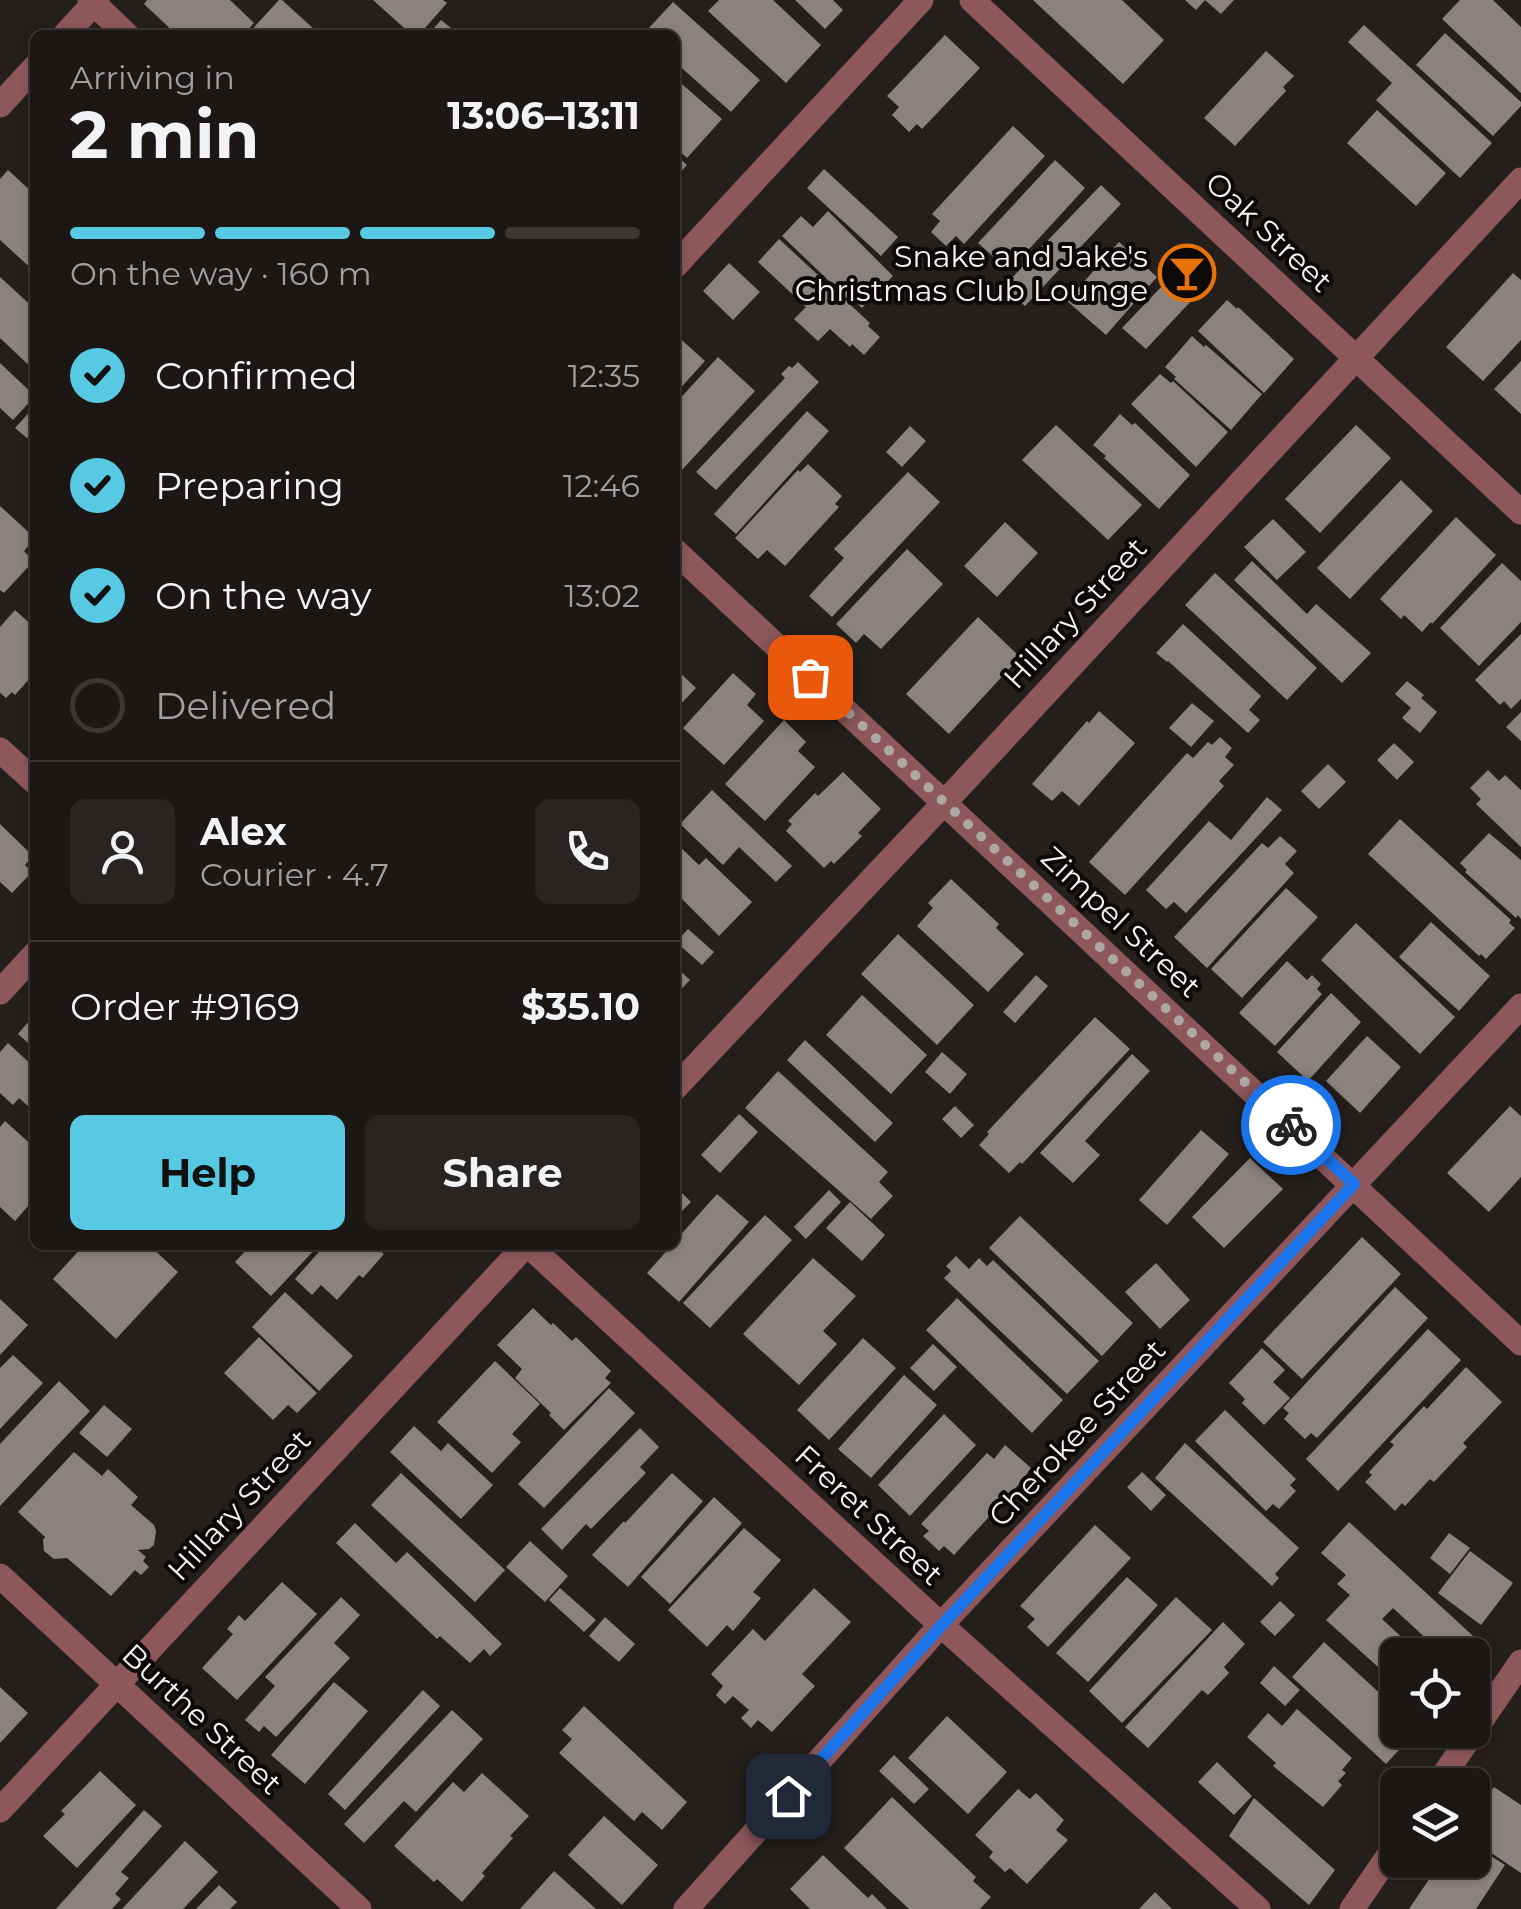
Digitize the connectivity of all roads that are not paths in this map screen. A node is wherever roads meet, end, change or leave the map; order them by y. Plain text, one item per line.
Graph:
1 (921, 0) edge
2 (972, 0) edge
3 (94, 1) edge
4 (69, 30) edge
5 (123, 30) edge
6 (30, 72) edge
7 (0, 104) edge
8 (1521, 180) edge
9 (680, 261) edge
10 (1356, 357) junction
11 (1521, 512) edge
12 (680, 556) edge
13 (0, 750) edge
14 (30, 777) edge
15 (945, 802) junction
16 (30, 959) edge
17 (0, 992) edge
18 (1521, 1006) edge
19 (680, 1083) edge
20 (1354, 1184) junction
21 (522, 1250) edge
22 (532, 1250) edge
23 (1521, 1343) edge
24 (0, 1576) edge
25 (941, 1626) junction
26 (1521, 1662) edge
27 (117, 1684) junction
28 (1449, 1768) edge
29 (0, 1810) edge
30 (1380, 1868) edge
31 (359, 1909) edge
32 (686, 1909) edge
33 (1258, 1909) edge
34 (1352, 1909) edge

1 - 9 street
2 - 10 street, Oak Street
3 - 4 street
3 - 5 street
6 - 7 street
8 - 10 street, Hillary Street
10 - 11 street, Oak Street
10 - 15 street, Hillary Street
12 - 15 street, Zimpel Street
13 - 14 street
15 - 19 street, Hillary Street
15 - 20 street, Zimpel Street
16 - 17 street
18 - 20 street, Cherokee Street
20 - 23 street, Zimpel Street
20 - 25 street, Cherokee Street
21 - 27 street, Hillary Street
22 - 25 street, Freret Street
24 - 27 street, Burthe Street
25 - 32 street, Cherokee Street
25 - 33 street, Freret Street
26 - 28 street
27 - 29 street, Hillary Street
27 - 31 street, Burthe Street
30 - 34 street

